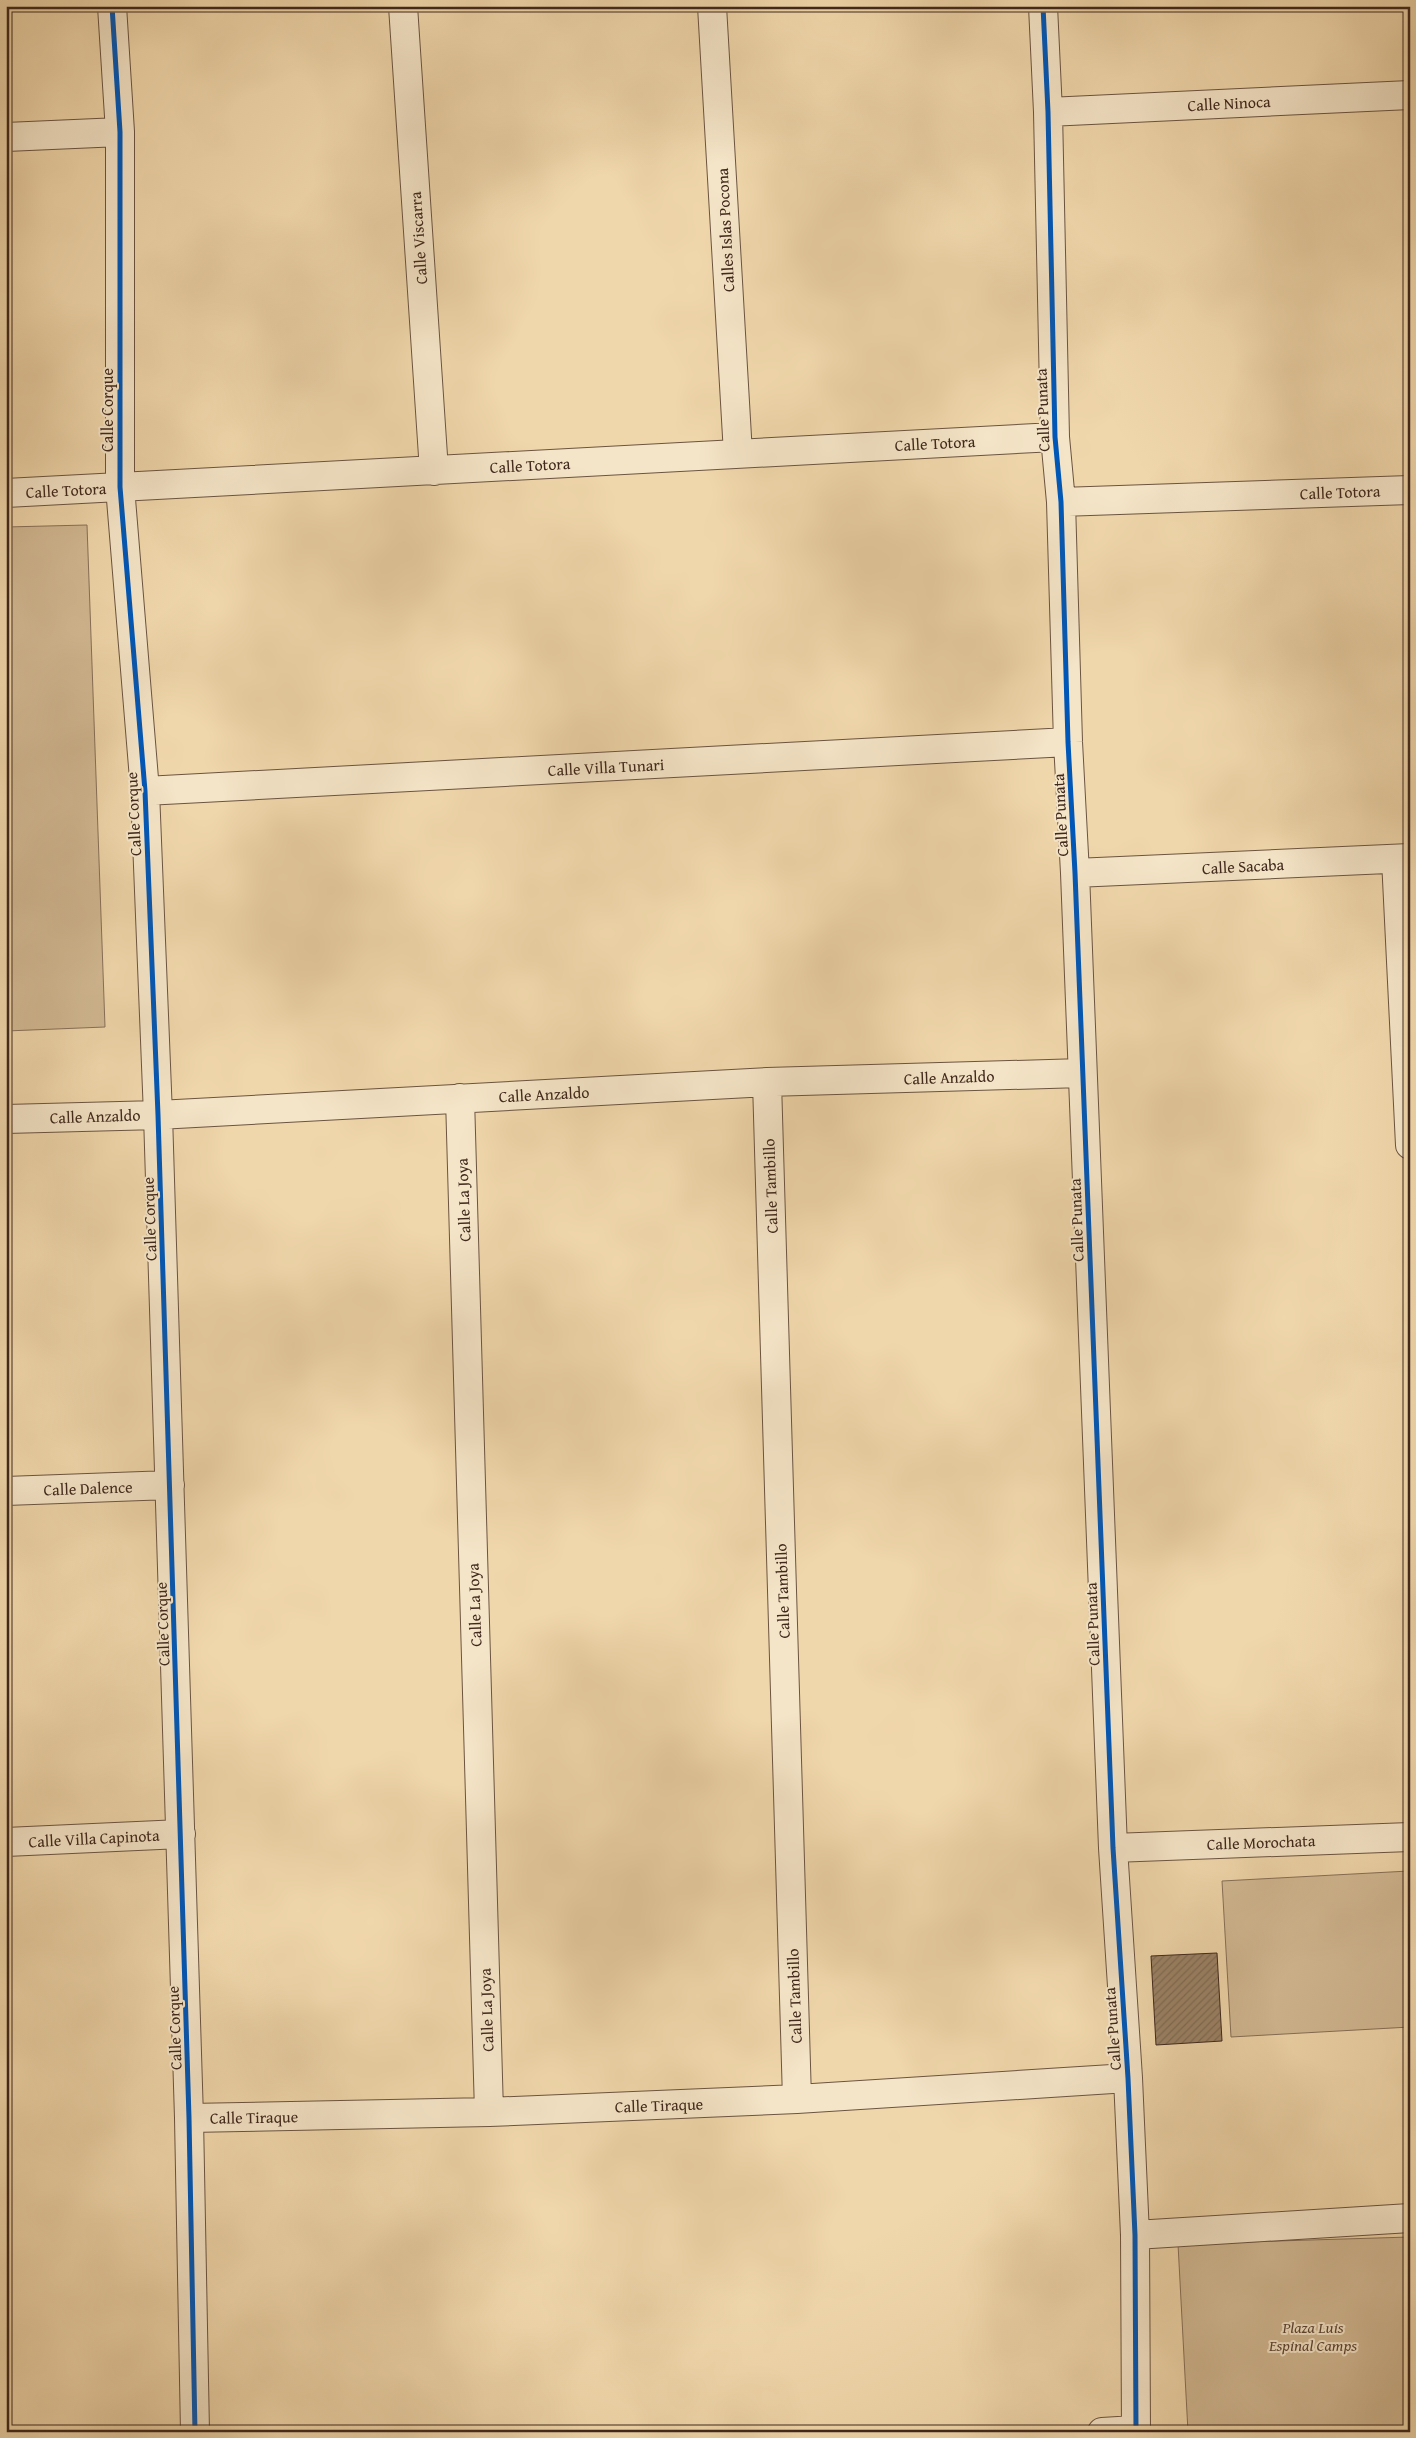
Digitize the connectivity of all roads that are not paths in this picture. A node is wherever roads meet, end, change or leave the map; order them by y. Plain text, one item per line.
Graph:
1 (112, 6) edge
2 (403, 6) edge
3 (712, 6) edge
4 (1043, 6) edge
5 (1410, 95) edge
6 (1048, 112) junction
7 (120, 132) junction
8 (6, 137) edge
9 (1055, 437) junction
10 (738, 454) junction
11 (434, 470) junction
12 (120, 487) junction
13 (1410, 490) edge
14 (6, 493) edge
15 (1061, 502) junction
16 (1068, 742) junction
17 (145, 791) junction
18 (1403, 859) edge
19 (1075, 873) junction
20 (1082, 1073) junction
21 (767, 1082) junction
22 (460, 1098) junction
23 (158, 1114) junction
24 (6, 1119) edge
25 (1410, 1145) edge
26 (170, 1485) junction
27 (6, 1491) edge
28 (181, 1834) junction
29 (1410, 1837) edge
30 (6, 1842) edge
31 (1113, 1848) junction
32 (1128, 2078) junction
33 (797, 2099) junction
34 (489, 2112) junction
35 (189, 2118) junction
36 (1410, 2218) edge
37 (1135, 2235) junction
38 (1136, 2431) edge
39 (195, 2432) edge
40 (1102, 2432) edge

1 - 7 street, Calle Corque
2 - 11 street, Calle Viscarra
3 - 10 street, Calles Islas Pocona
4 - 6 street, Calle Punata
5 - 6 street, Calle Ninoca
6 - 9 street, Calle Punata
7 - 8 street
7 - 12 street, Calle Corque
9 - 10 street, Calle Totora
9 - 15 street, Calle Punata
10 - 11 street, Calle Totora
11 - 12 street, Calle Totora
12 - 14 street, Calle Totora
12 - 17 street, Calle Corque
13 - 15 street, Calle Totora
15 - 16 street, Calle Punata
16 - 17 street, Calle Villa Tunari
16 - 19 street, Calle Punata
17 - 23 street, Calle Corque
18 - 19 street, Calle Sacaba
18 - 25 street
19 - 20 street, Calle Punata
20 - 21 street, Calle Anzaldo
20 - 31 street, Calle Punata
21 - 22 street, Calle Anzaldo
21 - 33 street, Calle Tambillo
22 - 23 street, Calle Anzaldo
22 - 34 street, Calle La Joya
23 - 24 street, Calle Anzaldo
23 - 26 street, Calle Corque
26 - 27 street, Calle Dalence
26 - 28 street, Calle Corque
28 - 30 street, Calle Villa Capinota
28 - 35 street, Calle Corque
29 - 31 street, Calle Morochata
31 - 32 street, Calle Punata
32 - 33 street, Calle Tiraque
32 - 37 street, Calle Punata
33 - 34 street, Calle Tiraque
34 - 35 street, Calle Tiraque
35 - 39 street, Calle Corque
36 - 37 street
37 - 38 street, Calle Punata
38 - 40 street

